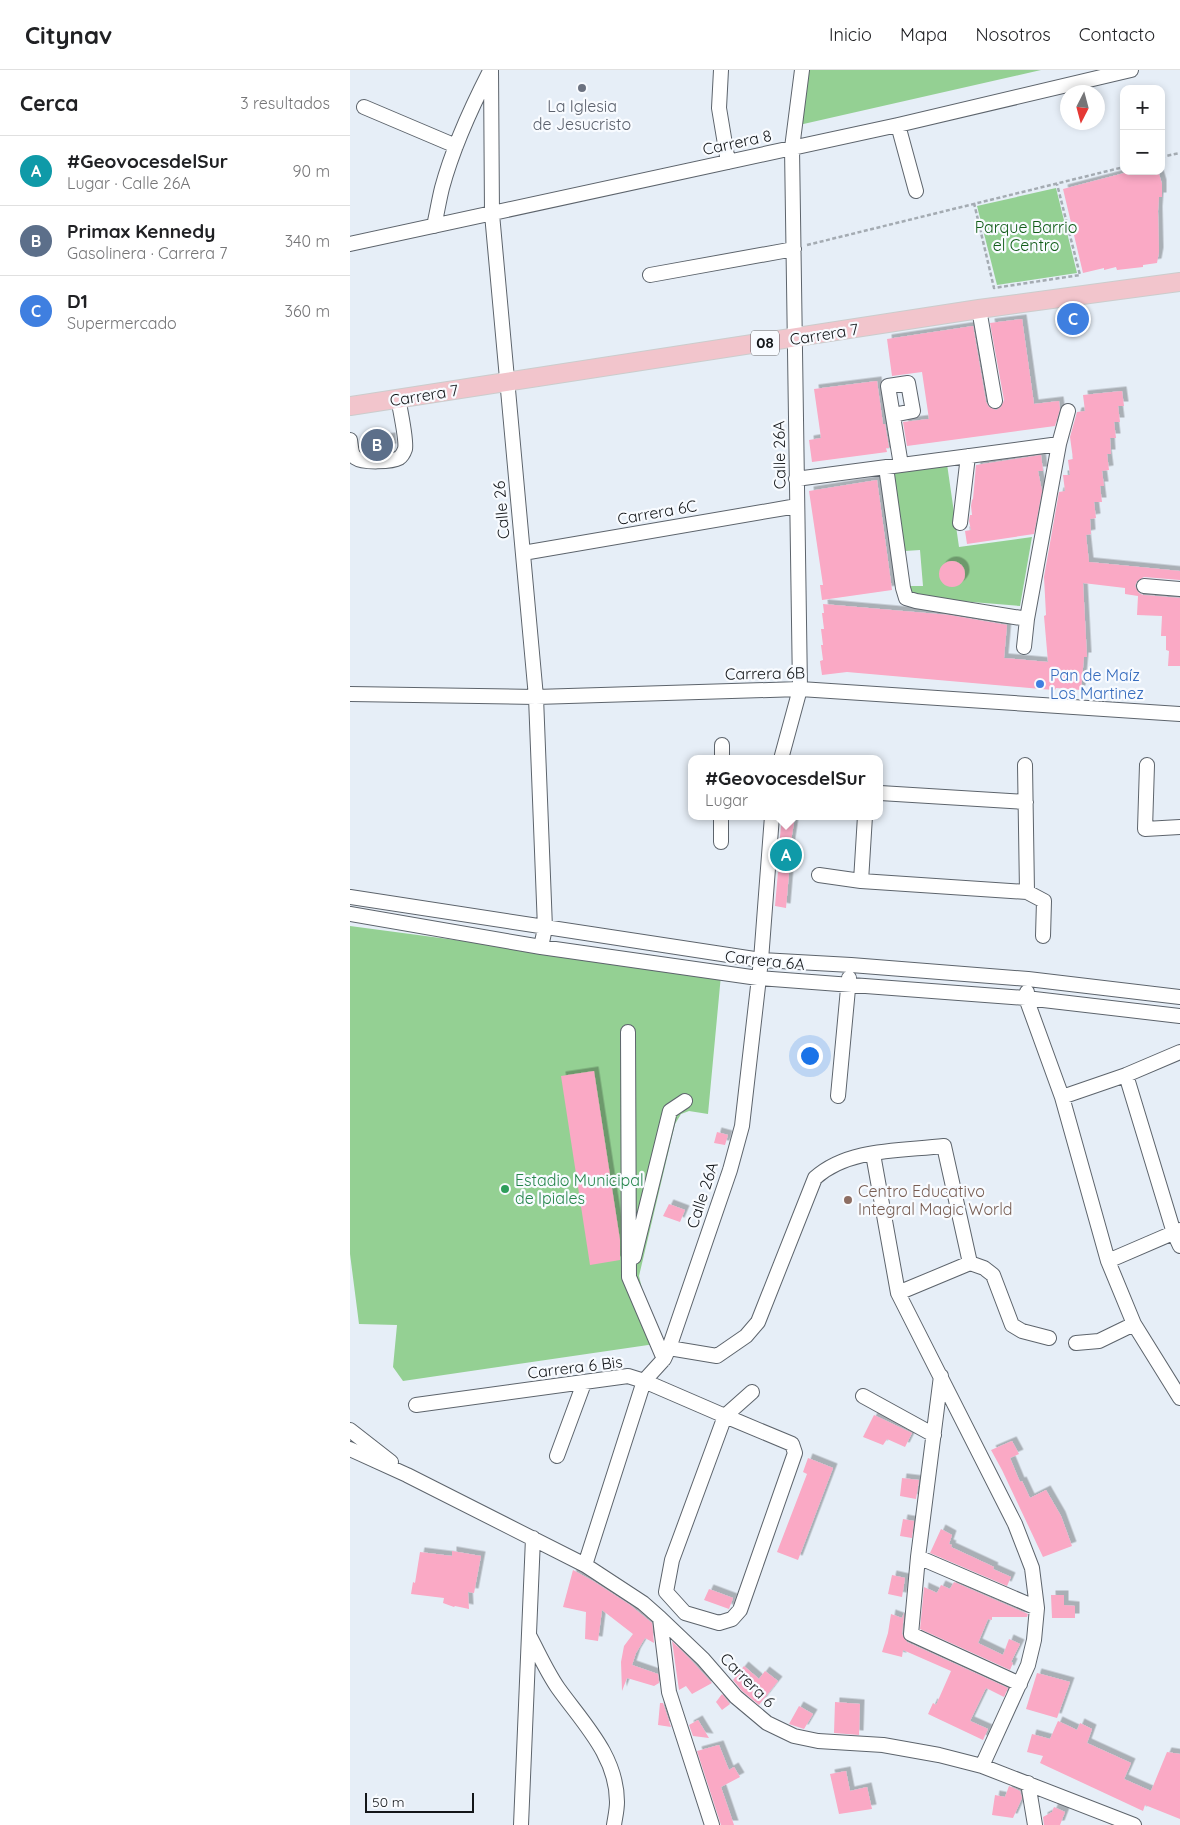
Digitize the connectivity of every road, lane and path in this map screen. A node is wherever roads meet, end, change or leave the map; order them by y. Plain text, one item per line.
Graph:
1 (491, 70) edge
2 (721, 70) edge
3 (802, 70) edge
4 (1131, 70) edge
5 (364, 107) dead end
6 (898, 125) junction
7 (456, 146) junction
8 (792, 148) junction
9 (1180, 153) edge
10 (1165, 157) edge
11 (728, 162) junction
12 (1120, 168) edge
13 (1057, 184) junction
14 (916, 191) dead end
15 (974, 203) junction
16 (492, 214) junction
17 (434, 226) junction
18 (350, 244) edge
19 (794, 249) junction
20 (650, 275) dead end
21 (1180, 282) edge
22 (979, 309) junction
23 (794, 338) junction
24 (507, 382) junction
25 (398, 398) junction
26 (994, 401) dead end
27 (350, 406) edge
28 (1068, 411) dead end
29 (893, 414) dead end
30 (350, 440) edge
31 (1059, 444) junction
32 (968, 456) junction
33 (901, 465) junction
34 (886, 467) junction
35 (796, 479) junction
36 (797, 506) junction
37 (960, 523) dead end
38 (523, 553) junction
39 (1144, 586) dead end
40 (1180, 588) edge
41 (1026, 619) junction
42 (1024, 647) dead end
43 (800, 689) junction
44 (350, 694) edge
45 (536, 698) junction
46 (1180, 714) edge
47 (782, 755) edge
48 (1025, 764) dead end
49 (1147, 765) dead end
50 (883, 793) edge
51 (1026, 802) junction
52 (721, 820) edge
53 (772, 820) edge
54 (865, 820) edge
55 (1180, 827) edge
56 (721, 842) dead end
57 (818, 875) dead end
58 (861, 881) junction
59 (1027, 892) junction
60 (350, 897) edge
61 (350, 914) edge
62 (545, 928) junction
63 (1044, 936) dead end
64 (541, 948) junction
65 (761, 960) junction
66 (851, 965) junction
67 (758, 978) junction
68 (1028, 979) junction
69 (848, 985) junction
70 (1180, 997) edge
71 (1026, 998) junction
72 (1180, 1016) edge
73 (628, 1032) dead end
74 (1180, 1052) edge
75 (1126, 1075) junction
76 (838, 1096) dead end
77 (1062, 1097) junction
78 (685, 1100) dead end
79 (873, 1154) junction
80 (1177, 1231) edge
81 (1180, 1246) edge
82 (1108, 1261) junction
83 (970, 1262) junction
84 (629, 1277) junction
85 (898, 1293) junction
86 (1134, 1324) junction
87 (1049, 1338) dead end
88 (1076, 1344) dead end
89 (666, 1354) junction
90 (941, 1376) junction
91 (644, 1381) junction
92 (584, 1382) junction
93 (752, 1392) dead end
94 (863, 1396) dead end
95 (1180, 1398) edge
96 (416, 1406) dead end
97 (726, 1416) junction
98 (350, 1429) edge
99 (934, 1435) junction
100 (350, 1449) edge
101 (557, 1456) dead end
102 (407, 1475) junction
103 (533, 1538) junction
104 (918, 1556) junction
105 (585, 1565) junction
106 (1037, 1608) junction
107 (660, 1618) junction
108 (529, 1637) junction
109 (1020, 1684) junction
110 (982, 1766) junction
111 (1028, 1782) junction
112 (521, 1825) edge
113 (614, 1825) edge
114 (712, 1825) edge
115 (1034, 1825) edge
116 (1134, 1825) edge

1 - 7 street
1 - 16 street, Calle 26
2 - 11 street
3 - 8 street, Calle 26A
4 - 6 street, Carrera 8
5 - 7 street
6 - 8 street, Carrera 8
6 - 14 street
7 - 17 street
8 - 11 street, Carrera 8
8 - 19 street, Calle 26A
9 - 10 path
11 - 16 street, Carrera 8
12 - 13 path
13 - 15 path
13 - 15 path
15 - 19 path
16 - 17 street, Carrera 8
16 - 24 street, Calle 26
17 - 18 street, Carrera 8
19 - 20 street
19 - 23 street, Calle 26A
21 - 22 main road, Carrera 7 / 08
22 - 23 main road, Carrera 7 / 08
22 - 26 street
23 - 24 main road, Carrera 7 / 08
23 - 35 street, Calle 26A
24 - 25 main road, Carrera 7 / 08
24 - 38 street, Calle 26
25 - 27 main road, Carrera 7 / 08
25 - 30 street
28 - 31 street
29 - 33 street
31 - 32 street
31 - 41 street
32 - 33 street
32 - 37 street
33 - 34 street
34 - 35 street
34 - 41 street
35 - 36 street, Calle 26A
36 - 38 street, Carrera 6C
36 - 43 street, Calle 26A
38 - 45 street, Calle 26
39 - 40 street
41 - 42 street
43 - 45 street, Carrera 6B
43 - 46 street, Carrera 6B
43 - 47 street, Calle 26A
44 - 45 street, Carrera 6B
45 - 62 street, Calle 26
48 - 51 street
49 - 55 street
50 - 51 street
51 - 59 street
52 - 56 street
53 - 65 street, Calle 26A
54 - 58 street
57 - 58 street
58 - 59 street
59 - 63 street
60 - 62 street, Carrera 6A
61 - 64 street, Carrera 6A
62 - 64 street, Calle 26
62 - 65 street, Carrera 6A
64 - 67 street, Carrera 6A
65 - 66 street, Carrera 6A
65 - 67 street, Calle 26A
66 - 68 street, Carrera 6A
66 - 69 street
67 - 69 street, Carrera 6A
67 - 89 street, Calle 26A
68 - 70 street, Carrera 6A
68 - 71 street
69 - 71 street, Carrera 6A
69 - 76 street
71 - 72 street, Carrera 6A
71 - 77 street
73 - 84 street
74 - 75 street
75 - 77 street
75 - 80 street
77 - 82 street
78 - 84 street
79 - 83 street
79 - 85 street
79 - 89 street
80 - 81 street
80 - 82 street
82 - 86 street
83 - 85 street
83 - 87 street
84 - 89 street
85 - 90 street
86 - 88 street
86 - 95 street
89 - 91 street, Calle 26A
90 - 99 street
90 - 106 street
91 - 92 street, Carrera 6 Bis
91 - 97 street, Carrera 6 Bis
91 - 105 street, Calle 26A
92 - 96 street, Carrera 6 Bis
92 - 101 street
93 - 97 street
94 - 99 street
97 - 97 street, Carrera 6 Bis
98 - 102 street
99 - 104 street
100 - 102 street
102 - 103 street
103 - 105 street
103 - 108 street
104 - 106 street
104 - 109 street
105 - 107 street, Carrera 6
106 - 109 street
107 - 110 street, Carrera 6
107 - 114 street
108 - 112 street
108 - 113 street
109 - 110 street
110 - 111 street, Carrera 6
111 - 115 street
111 - 116 street, Carrera 6

